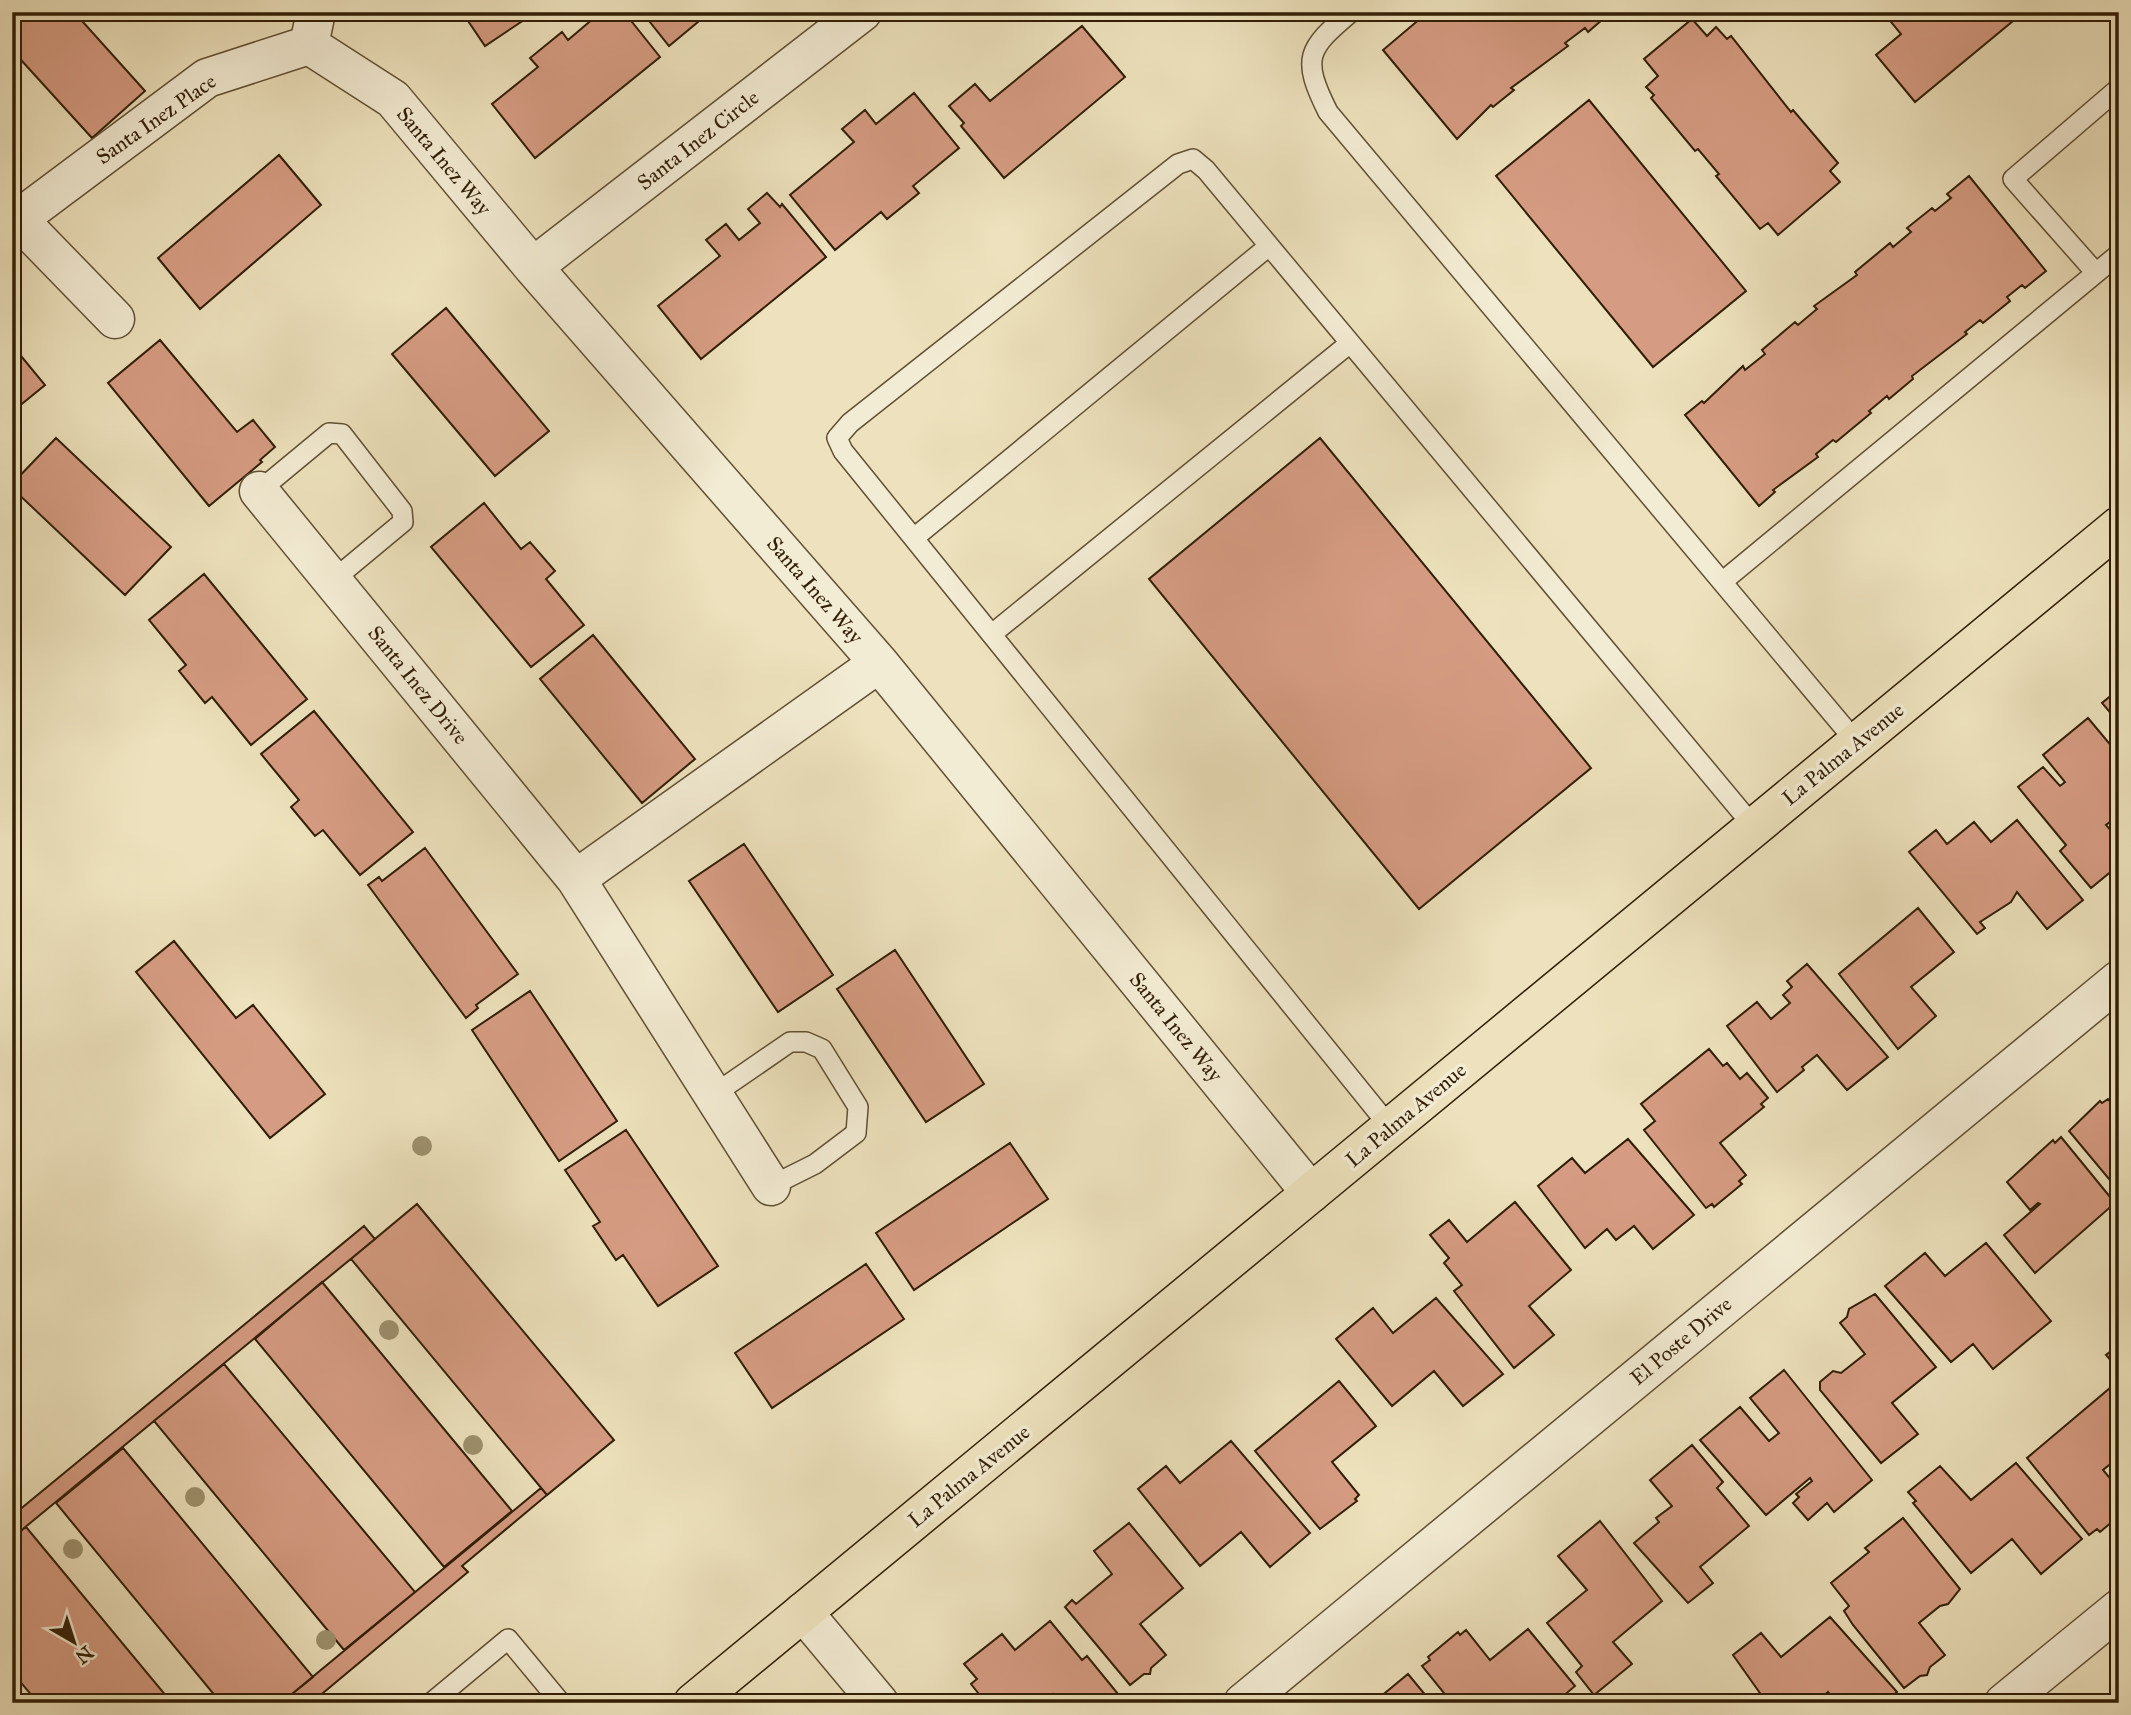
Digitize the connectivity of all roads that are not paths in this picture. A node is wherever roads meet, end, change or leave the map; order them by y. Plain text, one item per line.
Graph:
1 (862, 12) edge
2 (1351, 12) edge
3 (312, 29) edge
4 (2119, 88) edge
5 (15, 216) edge
6 (1269, 246) junction
7 (2119, 254) edge
8 (533, 267) junction
9 (2096, 273) junction
10 (115, 318) dead end
11 (1350, 343) junction
12 (259, 491) joint
13 (2119, 526) edge
14 (914, 538) junction
15 (332, 581) junction
16 (1722, 582) junction
17 (992, 634) junction
18 (879, 663) junction
19 (1857, 743) junction
20 (1754, 827) junction
21 (576, 879) junction
22 (2119, 980) edge
23 (713, 1095) junction
24 (1390, 1127) junction
25 (771, 1185) joint
26 (1311, 1193) junction
27 (2119, 1609) edge
28 (803, 1612) junction
29 (431, 1703) edge
30 (561, 1703) edge
31 (693, 1703) edge
32 (879, 1703) edge
33 (1243, 1703) edge
34 (2004, 1703) edge

1 - 8 street, Santa Inez Circle
2 - 16 lane
3 - 5 street, Santa Inez Place
3 - 8 street, Santa Inez Way
4 - 9 lane
5 - 10 street, Santa Inez Place
6 - 11 lane
6 - 14 lane
6 - 14 lane
7 - 9 lane
8 - 18 street, Santa Inez Way
9 - 16 lane
11 - 17 lane
11 - 20 lane
12 - 15 street, Santa Inez Drive
12 - 15 lane
13 - 19 main road, La Palma Avenue
14 - 17 lane
15 - 21 street, Santa Inez Drive
16 - 19 lane
17 - 24 lane
18 - 21 street
18 - 26 street, Santa Inez Way
19 - 20 main road, La Palma Avenue
20 - 24 main road, La Palma Avenue
21 - 23 street, Santa Inez Drive
22 - 33 street, El Poste Drive
23 - 25 street, Santa Inez Drive
23 - 25 lane
24 - 26 main road, La Palma Avenue
26 - 28 main road, La Palma Avenue
27 - 34 street
28 - 31 main road, La Palma Avenue
28 - 32 street
29 - 30 lane

